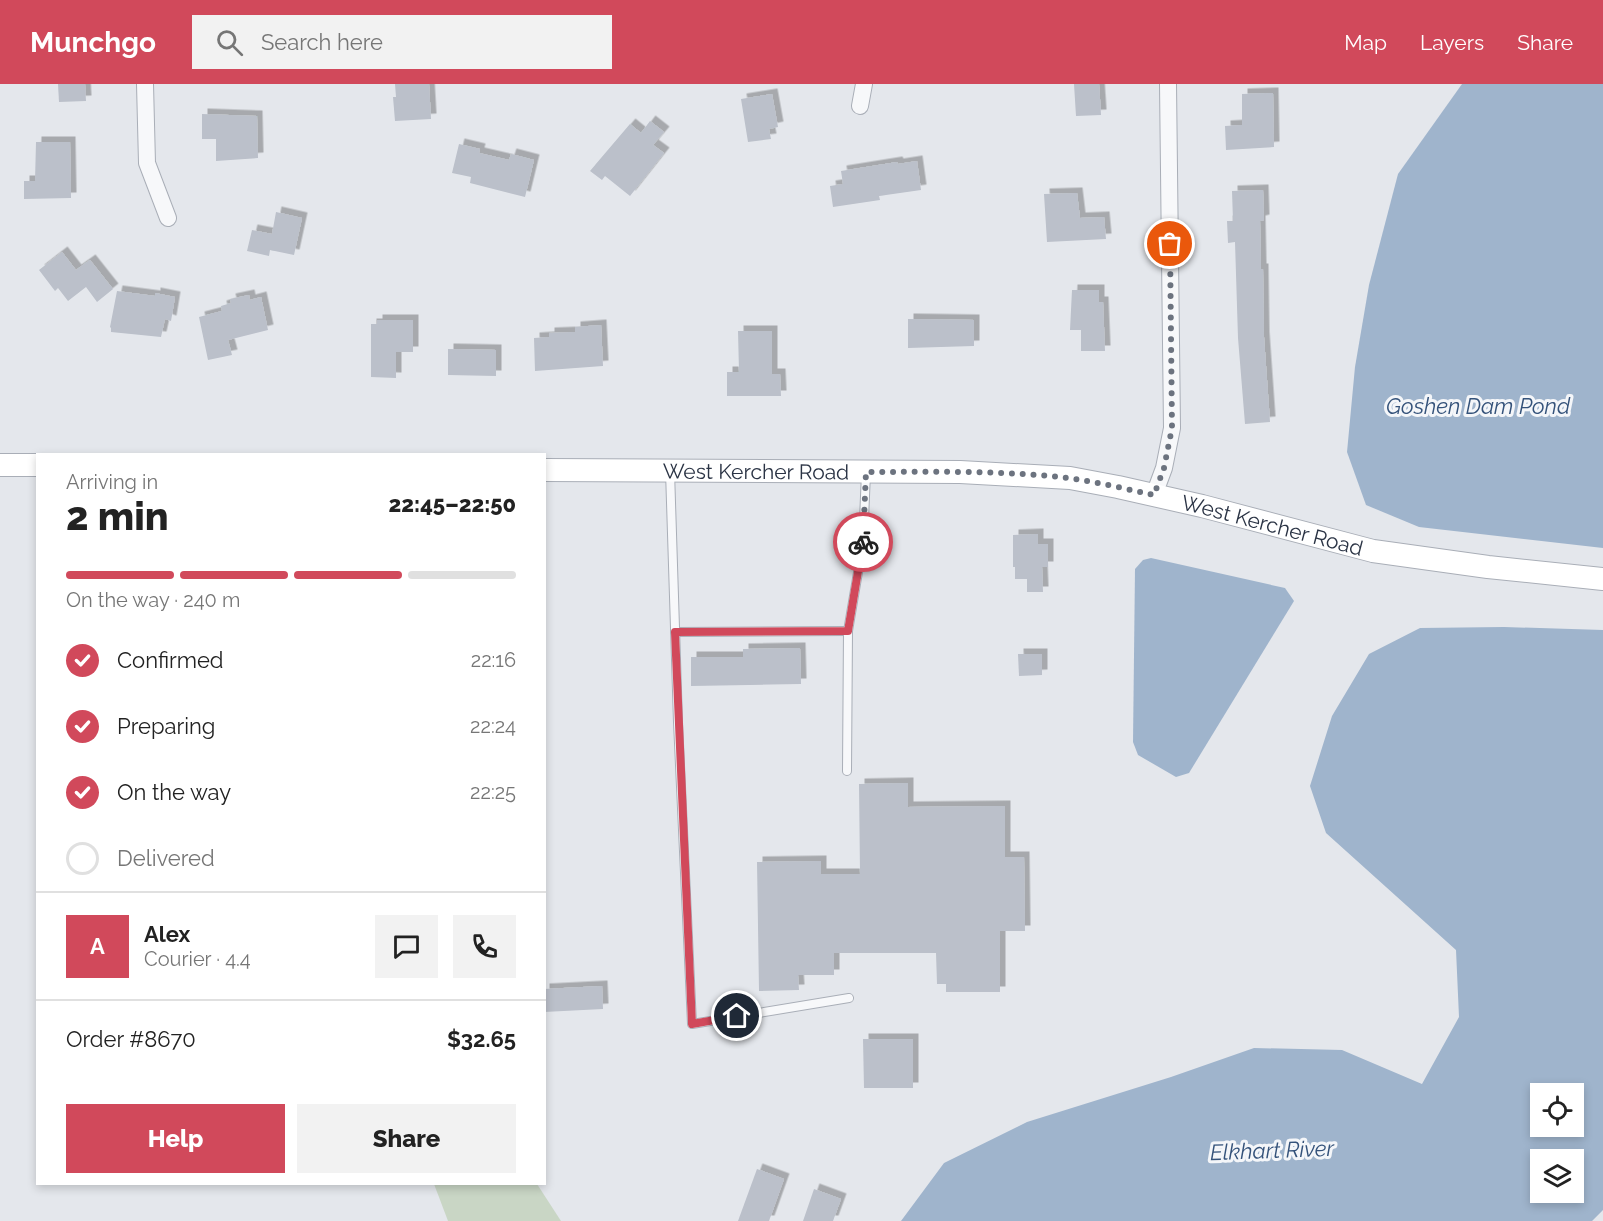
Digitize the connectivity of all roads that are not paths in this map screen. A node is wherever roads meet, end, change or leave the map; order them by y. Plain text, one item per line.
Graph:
1 (146, 84) edge
2 (864, 84) edge
3 (1168, 84) edge
4 (860, 106) dead end
5 (168, 218) dead end
6 (0, 465) edge
7 (36, 465) edge
8 (546, 470) edge
9 (670, 471) junction
10 (866, 472) junction
11 (1154, 495) junction
12 (1603, 579) edge
13 (848, 631) junction
14 (675, 632) junction
15 (847, 771) dead end
16 (849, 998) dead end

1 - 5 street
2 - 4 street
3 - 11 street
6 - 7 main road
8 - 9 main road, West Kercher Road
9 - 10 main road, West Kercher Road
9 - 14 lane
10 - 11 main road, West Kercher Road
10 - 13 lane
11 - 12 main road, West Kercher Road
13 - 14 lane
13 - 15 lane
14 - 16 lane

